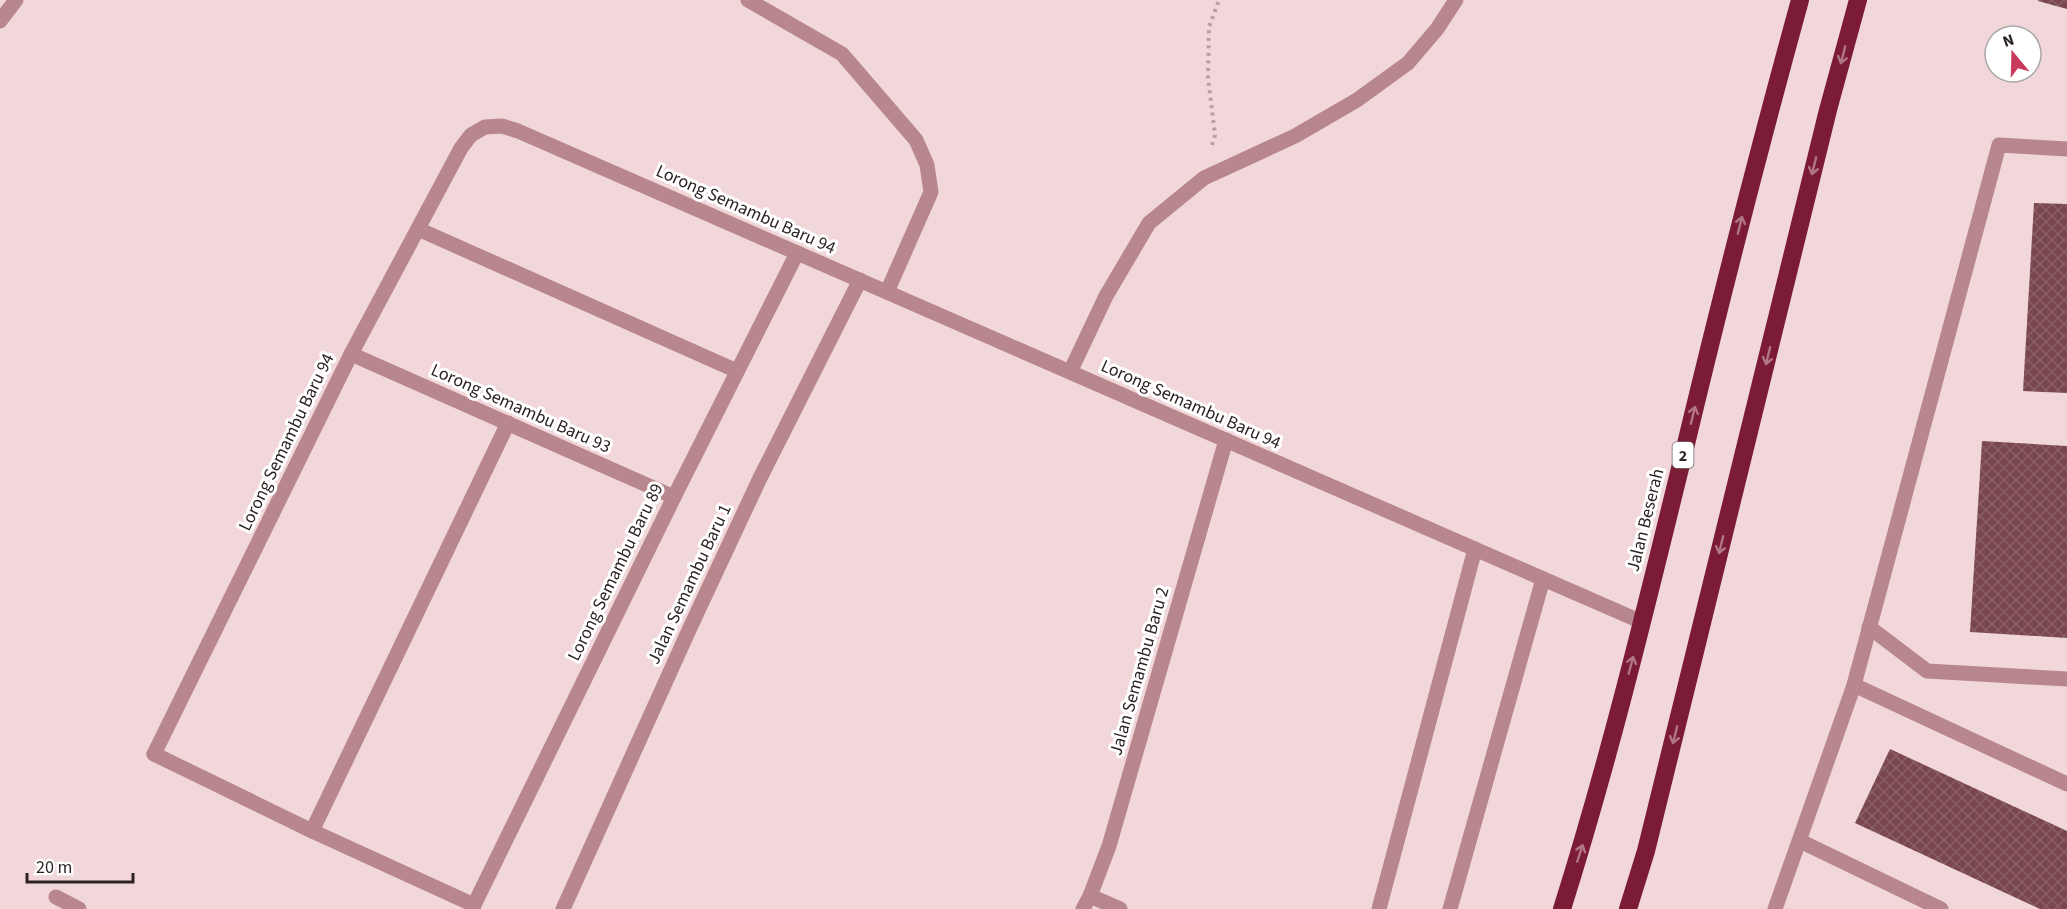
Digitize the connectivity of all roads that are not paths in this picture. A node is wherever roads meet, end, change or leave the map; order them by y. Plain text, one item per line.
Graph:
1 (16, 0) edge
2 (748, 0) edge
3 (1456, 0) edge
4 (1800, 0) edge
5 (1858, 0) edge
6 (0, 21) edge
7 (2067, 149) edge
8 (418, 229) junction
9 (797, 253) junction
10 (860, 280) junction
11 (887, 292) junction
12 (351, 354) junction
13 (737, 371) junction
14 (1070, 372) junction
15 (508, 423) junction
16 (1226, 440) junction
17 (674, 497) junction
18 (1474, 549) junction
19 (1543, 579) junction
20 (1642, 622) junction
21 (1869, 627) junction
22 (2067, 679) edge
23 (1854, 685) junction
24 (2067, 784) edge
25 (312, 831) junction
26 (1800, 841) junction
27 (56, 897) dead end
28 (1087, 902) edge
29 (473, 907) edge
30 (79, 909) edge
31 (563, 909) edge
32 (1120, 909) edge
33 (1379, 909) edge
34 (1450, 909) edge
35 (1562, 909) edge
36 (1628, 909) edge
37 (1775, 909) edge
38 (1941, 909) edge

1 - 6 street
2 - 11 street
3 - 14 street
20 -> 4 highway, Jalan Beserah / 2
5 -> 36 highway
7 - 21 street
8 - 9 street, Lorong Semambu Baru 94
8 - 12 street, Lorong Semambu Baru 94
8 - 13 street
9 - 10 street, Lorong Semambu Baru 94
9 - 13 street, Lorong Semambu Baru 89
10 - 11 street, Lorong Semambu Baru 94
10 - 31 street, Jalan Semambu Baru 1
11 - 14 street, Lorong Semambu Baru 94
12 - 15 street, Lorong Semambu Baru 93
12 - 25 street, Lorong Semambu Baru 94
13 - 17 street, Lorong Semambu Baru 89
14 - 16 street, Lorong Semambu Baru 94
15 - 17 street, Lorong Semambu Baru 93
15 - 25 street
16 - 18 street, Lorong Semambu Baru 94
16 - 28 street, Jalan Semambu Baru 2
17 - 29 street, Lorong Semambu Baru 89
18 - 19 street, Lorong Semambu Baru 94
18 - 33 street
19 - 20 street, Lorong Semambu Baru 94
19 - 34 street
35 -> 20 highway, Jalan Beserah / 2
21 - 22 street
21 - 23 street
23 - 24 street
23 - 26 street
25 - 29 street
26 - 37 street
26 - 38 street
27 - 30 street
28 - 32 street

